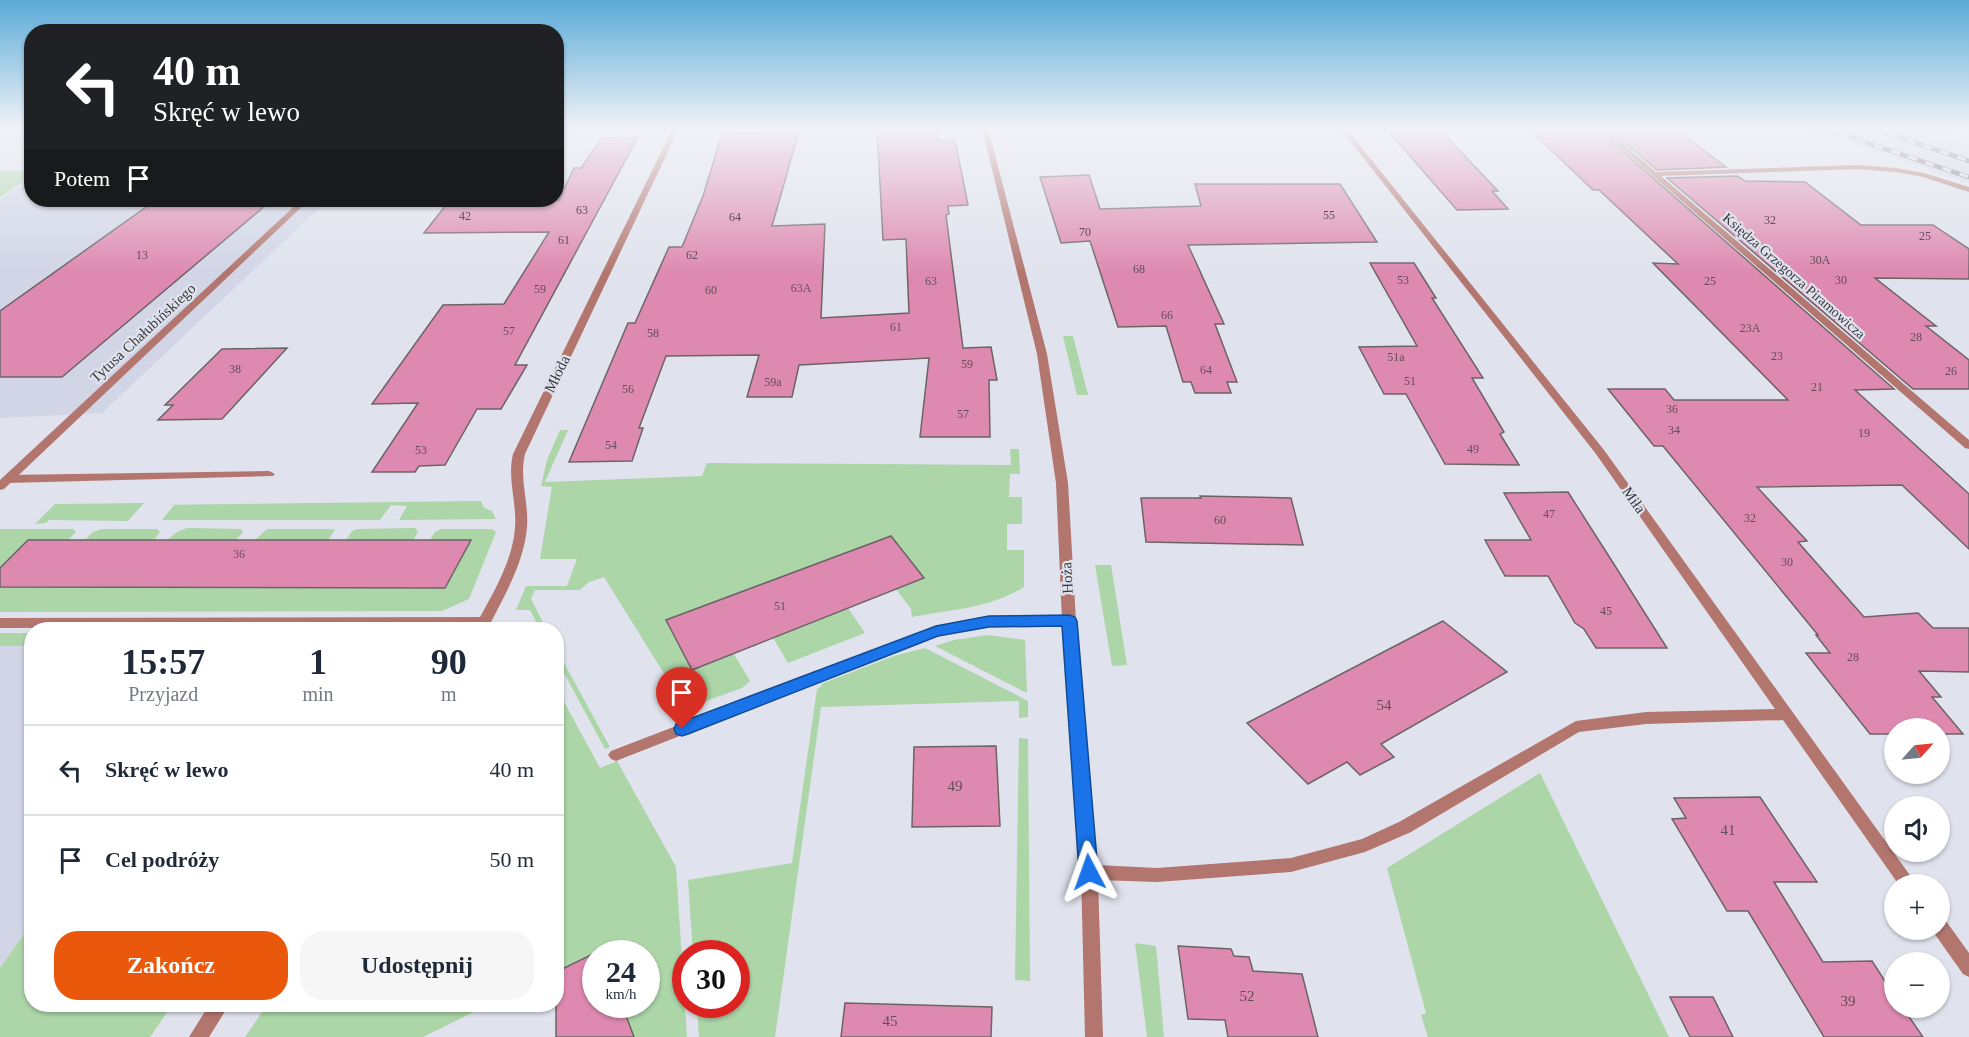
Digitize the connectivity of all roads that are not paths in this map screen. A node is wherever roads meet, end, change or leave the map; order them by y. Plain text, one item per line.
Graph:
1 (653, 176) edge
2 (997, 176) edge
3 (1382, 176) edge
4 (1658, 176) edge
5 (1926, 176) edge
6 (1969, 190) edge
7 (298, 207) edge
8 (1969, 446) edge
9 (269, 474) dead end
10 (4, 482) edge
11 (1069, 621) junction
12 (484, 622) edge
13 (0, 624) edge
14 (24, 624) edge
15 (1785, 714) junction
16 (616, 755) dead end
17 (1089, 872) junction
18 (1901, 874) edge
19 (1949, 940) edge
20 (1969, 968) edge
21 (215, 1012) edge
22 (198, 1037) edge
23 (1094, 1037) edge

1 - 12 street, Młoda
2 - 11 street, Hoża
3 - 15 street, Miła
4 - 8 street, Księdza Grzegorza Piramowicza
5 - 6 street
7 - 10 street, Tytusa Chałubińskiego
9 - 10 street
11 - 16 street
11 - 17 street, Hoża
13 - 14 street
15 - 17 street
15 - 18 street, Miła
17 - 23 street, Hoża
19 - 20 street
21 - 22 street

